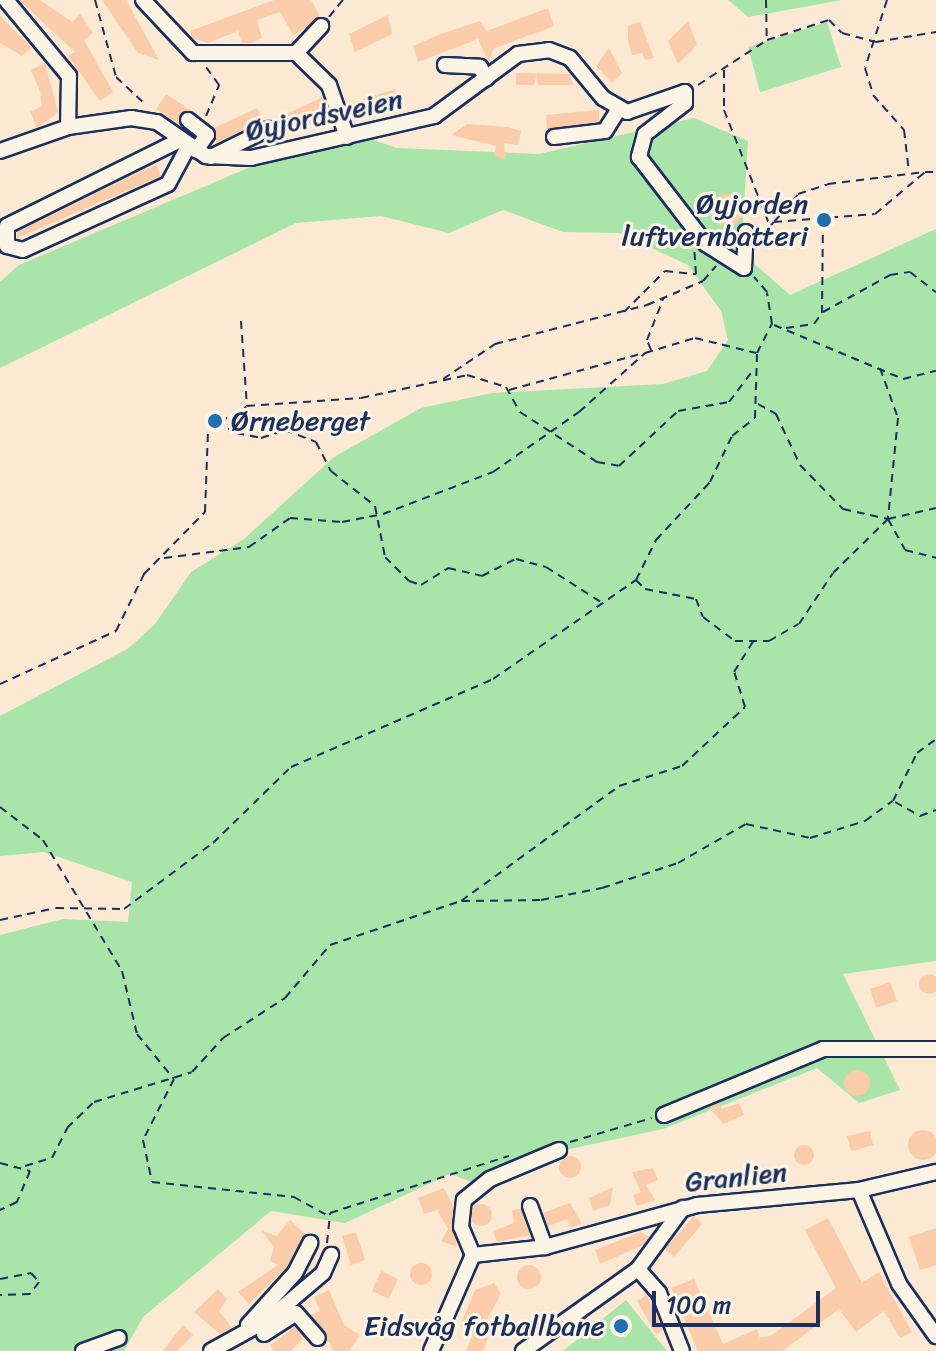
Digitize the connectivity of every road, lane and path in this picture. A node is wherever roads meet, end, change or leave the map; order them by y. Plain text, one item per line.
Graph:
1 (6, 0) edge
2 (95, 0) edge
3 (143, 0) edge
4 (343, 0) edge
5 (766, 0) edge
6 (887, 0) edge
7 (321, 26) joint
8 (936, 32) edge
9 (767, 40) junction
10 (876, 42) junction
11 (193, 53) junction
12 (296, 53) junction
13 (445, 65) dead end
14 (724, 70) junction
15 (486, 78) junction
16 (685, 103) junction
17 (619, 109) junction
18 (146, 119) junction
19 (188, 120) dead end
20 (68, 127) junction
21 (268, 129) dead end
22 (207, 135) junction
23 (347, 137) junction
24 (554, 137) dead end
25 (188, 145) junction
26 (0, 151) edge
27 (211, 157) junction
28 (909, 172) junction
29 (925, 172) junction
30 (936, 172) edge
31 (823, 218) junction
32 (774, 222) junction
33 (770, 227) junction
34 (746, 232) dead end
35 (696, 233) junction
36 (748, 252) junction
37 (724, 257) junction
38 (744, 268) junction
39 (936, 292) edge
40 (665, 294) junction
41 (624, 313) junction
42 (822, 313) junction
43 (241, 321) dead end
44 (772, 324) junction
45 (786, 328) junction
46 (651, 351) junction
47 (645, 353) junction
48 (757, 353) junction
49 (755, 368) junction
50 (880, 368) junction
51 (936, 371) edge
52 (442, 380) junction
53 (508, 390) junction
54 (757, 403) junction
55 (247, 406) junction
56 (216, 422) junction
57 (554, 431) junction
58 (936, 508) edge
59 (379, 515) junction
60 (888, 519) junction
61 (164, 558) junction
62 (936, 558) edge
63 (636, 580) junction
64 (605, 605) junction
65 (753, 641) junction
66 (0, 684) edge
67 (936, 739) edge
68 (893, 801) junction
69 (0, 807) edge
70 (936, 810) edge
71 (461, 901) junction
72 (79, 908) junction
73 (0, 920) edge
74 (929, 1048) edge
75 (174, 1079) junction
76 (664, 1115) joint
77 (560, 1147) joint
78 (516, 1155) dead end
79 (0, 1163) edge
80 (25, 1166) junction
81 (936, 1172) edge
82 (859, 1190) junction
83 (530, 1206) dead end
84 (683, 1208) junction
85 (0, 1210) edge
86 (327, 1215) junction
87 (310, 1243) dead end
88 (545, 1247) junction
89 (331, 1255) joint
90 (473, 1255) junction
91 (638, 1269) junction
92 (0, 1279) edge
93 (0, 1295) edge
94 (936, 1336) edge
95 (119, 1338) dead end
96 (318, 1338) dead end
97 (237, 1349) edge
98 (83, 1351) edge
99 (211, 1351) edge
100 (431, 1351) edge
101 (523, 1351) edge
102 (682, 1351) edge

1 - 20 street
2 - 18 path
3 - 11 street
4 - 7 path
5 - 9 path
6 - 10 path
7 - 12 street
8 - 10 path
9 - 10 path
9 - 14 path
10 - 28 path
11 - 12 street
11 - 22 path
12 - 23 street
13 - 15 street
14 - 16 path
14 - 33 path
15 - 17 street, Øyjordsveien
15 - 23 street, Øyjordsveien
16 - 17 street
16 - 35 street
17 - 24 street
18 - 20 street
18 - 25 street, Øyjordsveien
19 - 22 street
20 - 26 street
21 - 27 street
22 - 25 street
23 - 27 street, Øyjordsveien
25 - 25 street
25 - 27 street, Øyjordsveien
28 - 29 path
28 - 32 path
29 - 30 path
29 - 31 path
31 - 32 path
31 - 42 path
32 - 33 path
33 - 36 path
34 - 36 street
35 - 37 street
35 - 41 path
36 - 38 street
37 - 38 street
37 - 40 path
38 - 44 path
39 - 42 path
40 - 41 path
40 - 46 path
41 - 52 path
42 - 45 path
43 - 55 path
44 - 45 path
44 - 48 path
45 - 50 path
46 - 47 path
46 - 48 path
47 - 53 path
47 - 57 path
48 - 49 path
49 - 54 path
49 - 57 path
50 - 51 path
50 - 60 path
52 - 53 path
52 - 55 path
53 - 57 path
54 - 60 path
54 - 63 path
55 - 56 path
56 - 59 path
56 - 61 path
57 - 59 path
58 - 60 path
59 - 61 path
59 - 64 path
60 - 62 path
60 - 65 path
61 - 66 path
63 - 64 path
63 - 65 path
64 - 72 path
65 - 71 path
67 - 68 path
68 - 70 path
68 - 71 path
69 - 72 path
71 - 75 path
72 - 73 path
72 - 75 path
74 - 76 street
75 - 80 path
75 - 86 path
76 - 77 path
77 - 90 street
78 - 86 path
79 - 80 path
80 - 85 path
81 - 82 street, Granlien
82 - 84 street, Granlien
82 - 94 street
83 - 88 street
84 - 88 street, Granlien
84 - 91 street
86 - 89 path
87 - 97 street
88 - 90 street, Granlien
89 - 97 street
90 - 100 street
91 - 101 street
91 - 102 street
92 - 93 path
95 - 98 street
96 - 97 street
97 - 99 street

